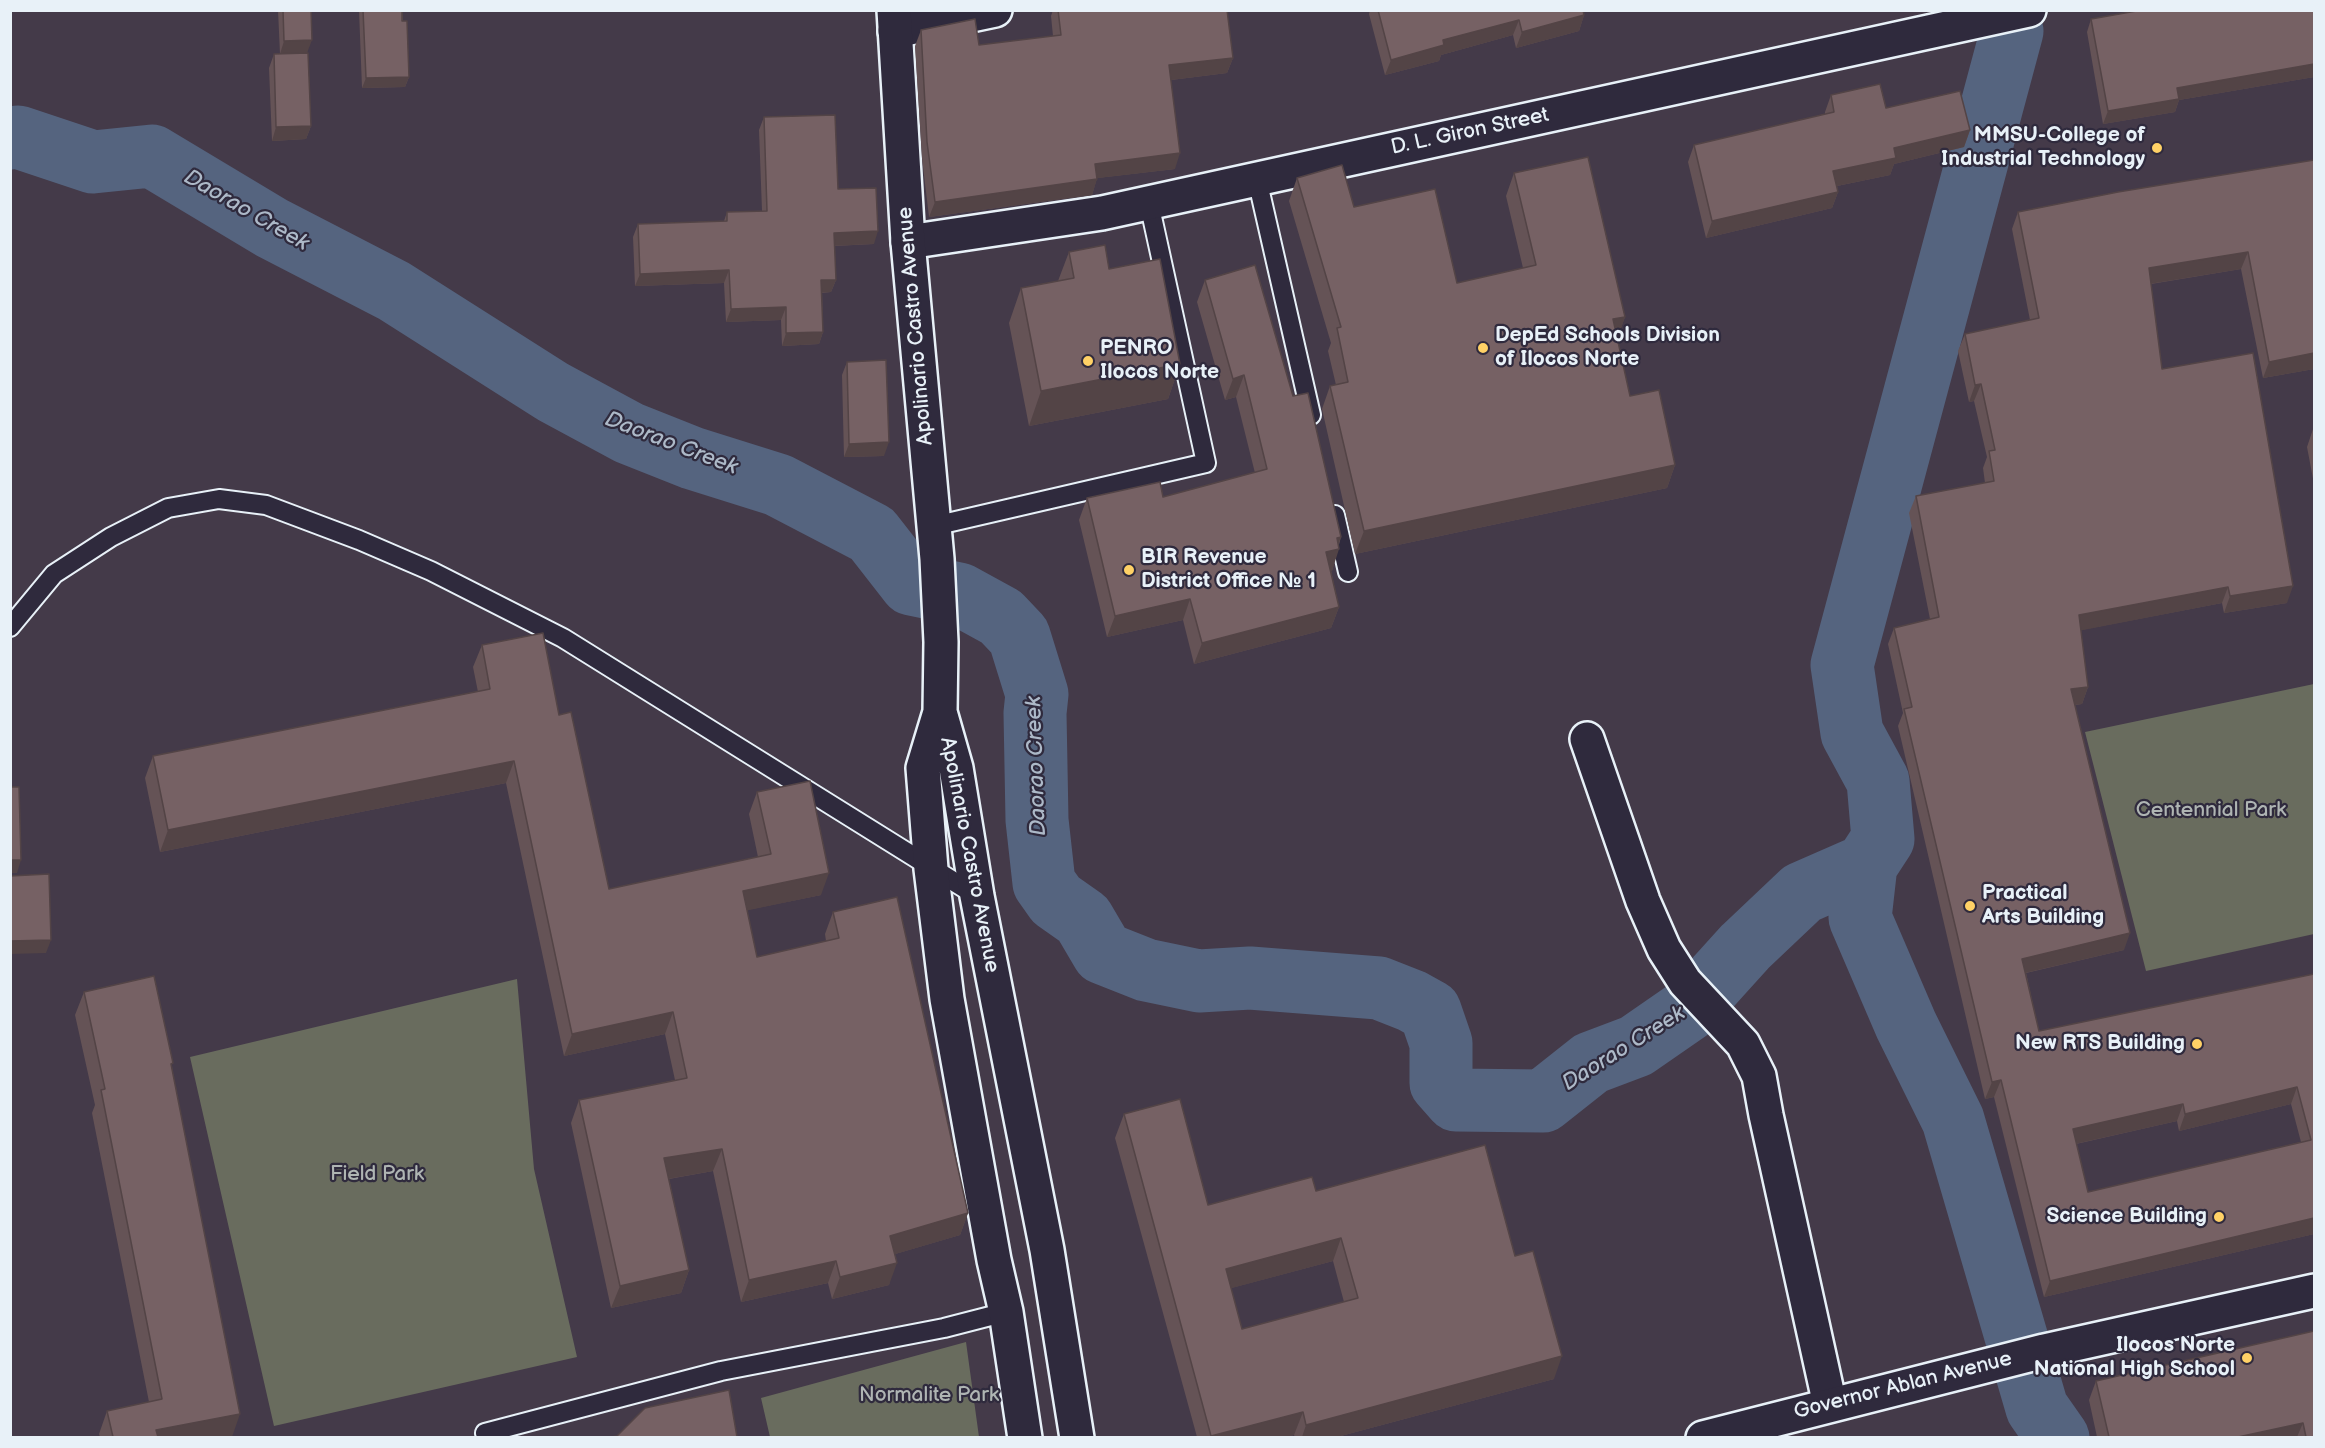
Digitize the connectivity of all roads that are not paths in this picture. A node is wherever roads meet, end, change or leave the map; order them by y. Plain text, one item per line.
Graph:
1 (995, 10) edge
2 (2029, 10) edge
3 (1987, 14) edge
4 (894, 21) edge
5 (1257, 179) junction
6 (1149, 203) junction
7 (908, 242) junction
8 (1316, 433) edge
9 (1332, 503) edge
10 (934, 526) junction
11 (1348, 572) dead end
12 (10, 627) edge
13 (940, 712) junction
14 (1587, 739) dead end
15 (931, 869) junction
16 (976, 896) junction
17 (2314, 1291) edge
18 (1006, 1312) junction
19 (1830, 1405) junction
20 (484, 1433) dead end
21 (1025, 1437) edge
22 (1077, 1437) edge
23 (1703, 1437) edge

1 - 4 main road
2 - 3 main road, D. L. Giron Street
3 - 5 main road, D. L. Giron Street
4 - 7 main road, Apolinario Castro Avenue
5 - 6 main road, D. L. Giron Street
5 - 8 lane
6 - 7 main road, D. L. Giron Street
6 - 10 lane
7 - 10 main road, Apolinario Castro Avenue
9 - 11 lane
10 - 13 main road, Apolinario Castro Avenue
12 - 15 lane
13 - 15 main road, Apolinario Castro Avenue
13 - 16 main road, Apolinario Castro Avenue
14 - 19 main road
15 - 16 lane
15 - 18 main road, Apolinario Castro Avenue
16 - 22 main road, Apolinario Castro Avenue
17 - 19 main road, Governor Ablan Avenue
18 - 20 lane
18 - 21 main road, Apolinario Castro Avenue
19 - 23 main road, Governor Ablan Avenue

